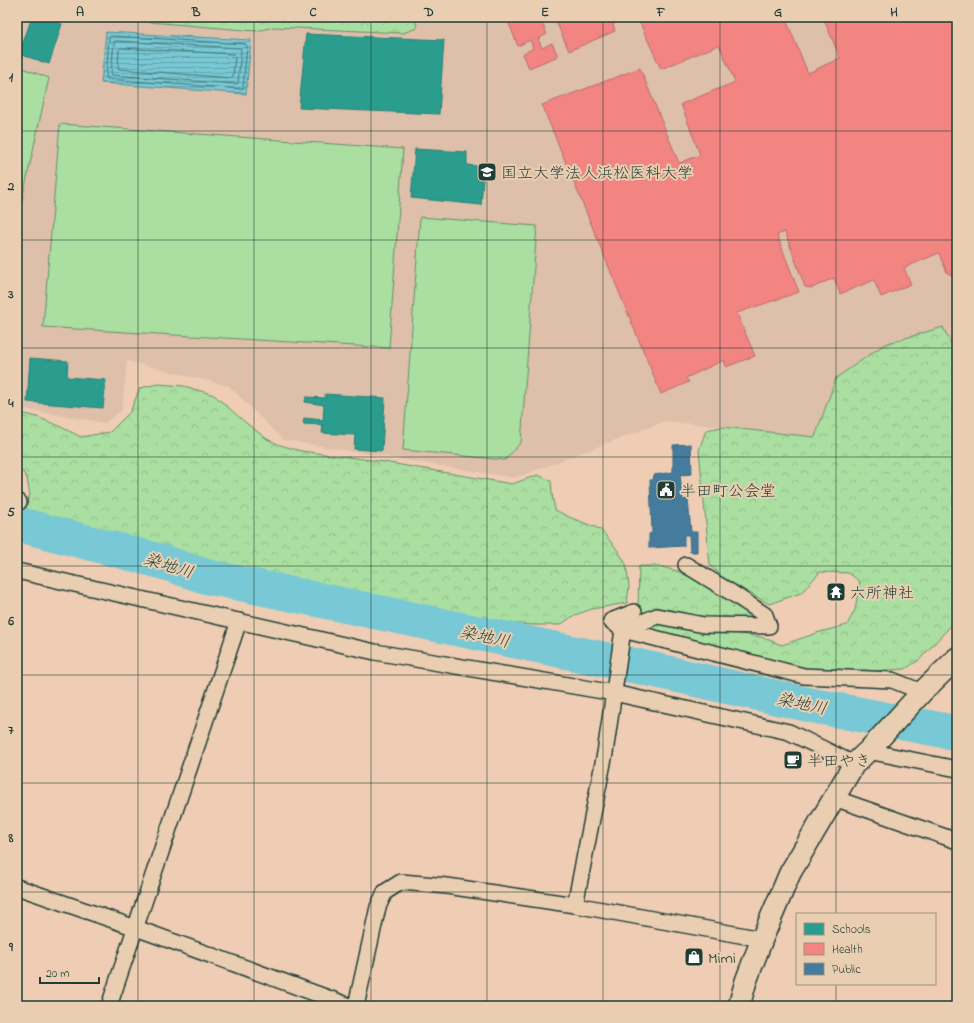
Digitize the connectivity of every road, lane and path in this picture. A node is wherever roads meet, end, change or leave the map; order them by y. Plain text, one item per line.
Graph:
1 (686, 565) dead end
2 (17, 571) edge
3 (634, 612) dead end
4 (239, 621) junction
5 (622, 634) junction
6 (957, 658) edge
7 (614, 689) junction
8 (922, 692) junction
9 (867, 751) junction
10 (957, 769) edge
11 (834, 798) junction
12 (957, 841) edge
13 (17, 887) edge
14 (575, 905) junction
15 (136, 928) junction
16 (762, 938) junction
17 (109, 1006) edge
18 (350, 1006) edge
19 (356, 1006) edge
20 (739, 1006) edge

1 - 5 street
2 - 4 street
3 - 5 street
4 - 7 street
4 - 15 street
5 - 7 street
5 - 8 street
6 - 8 street
7 - 9 street
7 - 14 street
8 - 9 street
9 - 10 street
9 - 11 street
11 - 12 street
11 - 16 street
13 - 15 street
14 - 16 street
14 - 19 street
15 - 17 street
15 - 18 street
16 - 20 street

